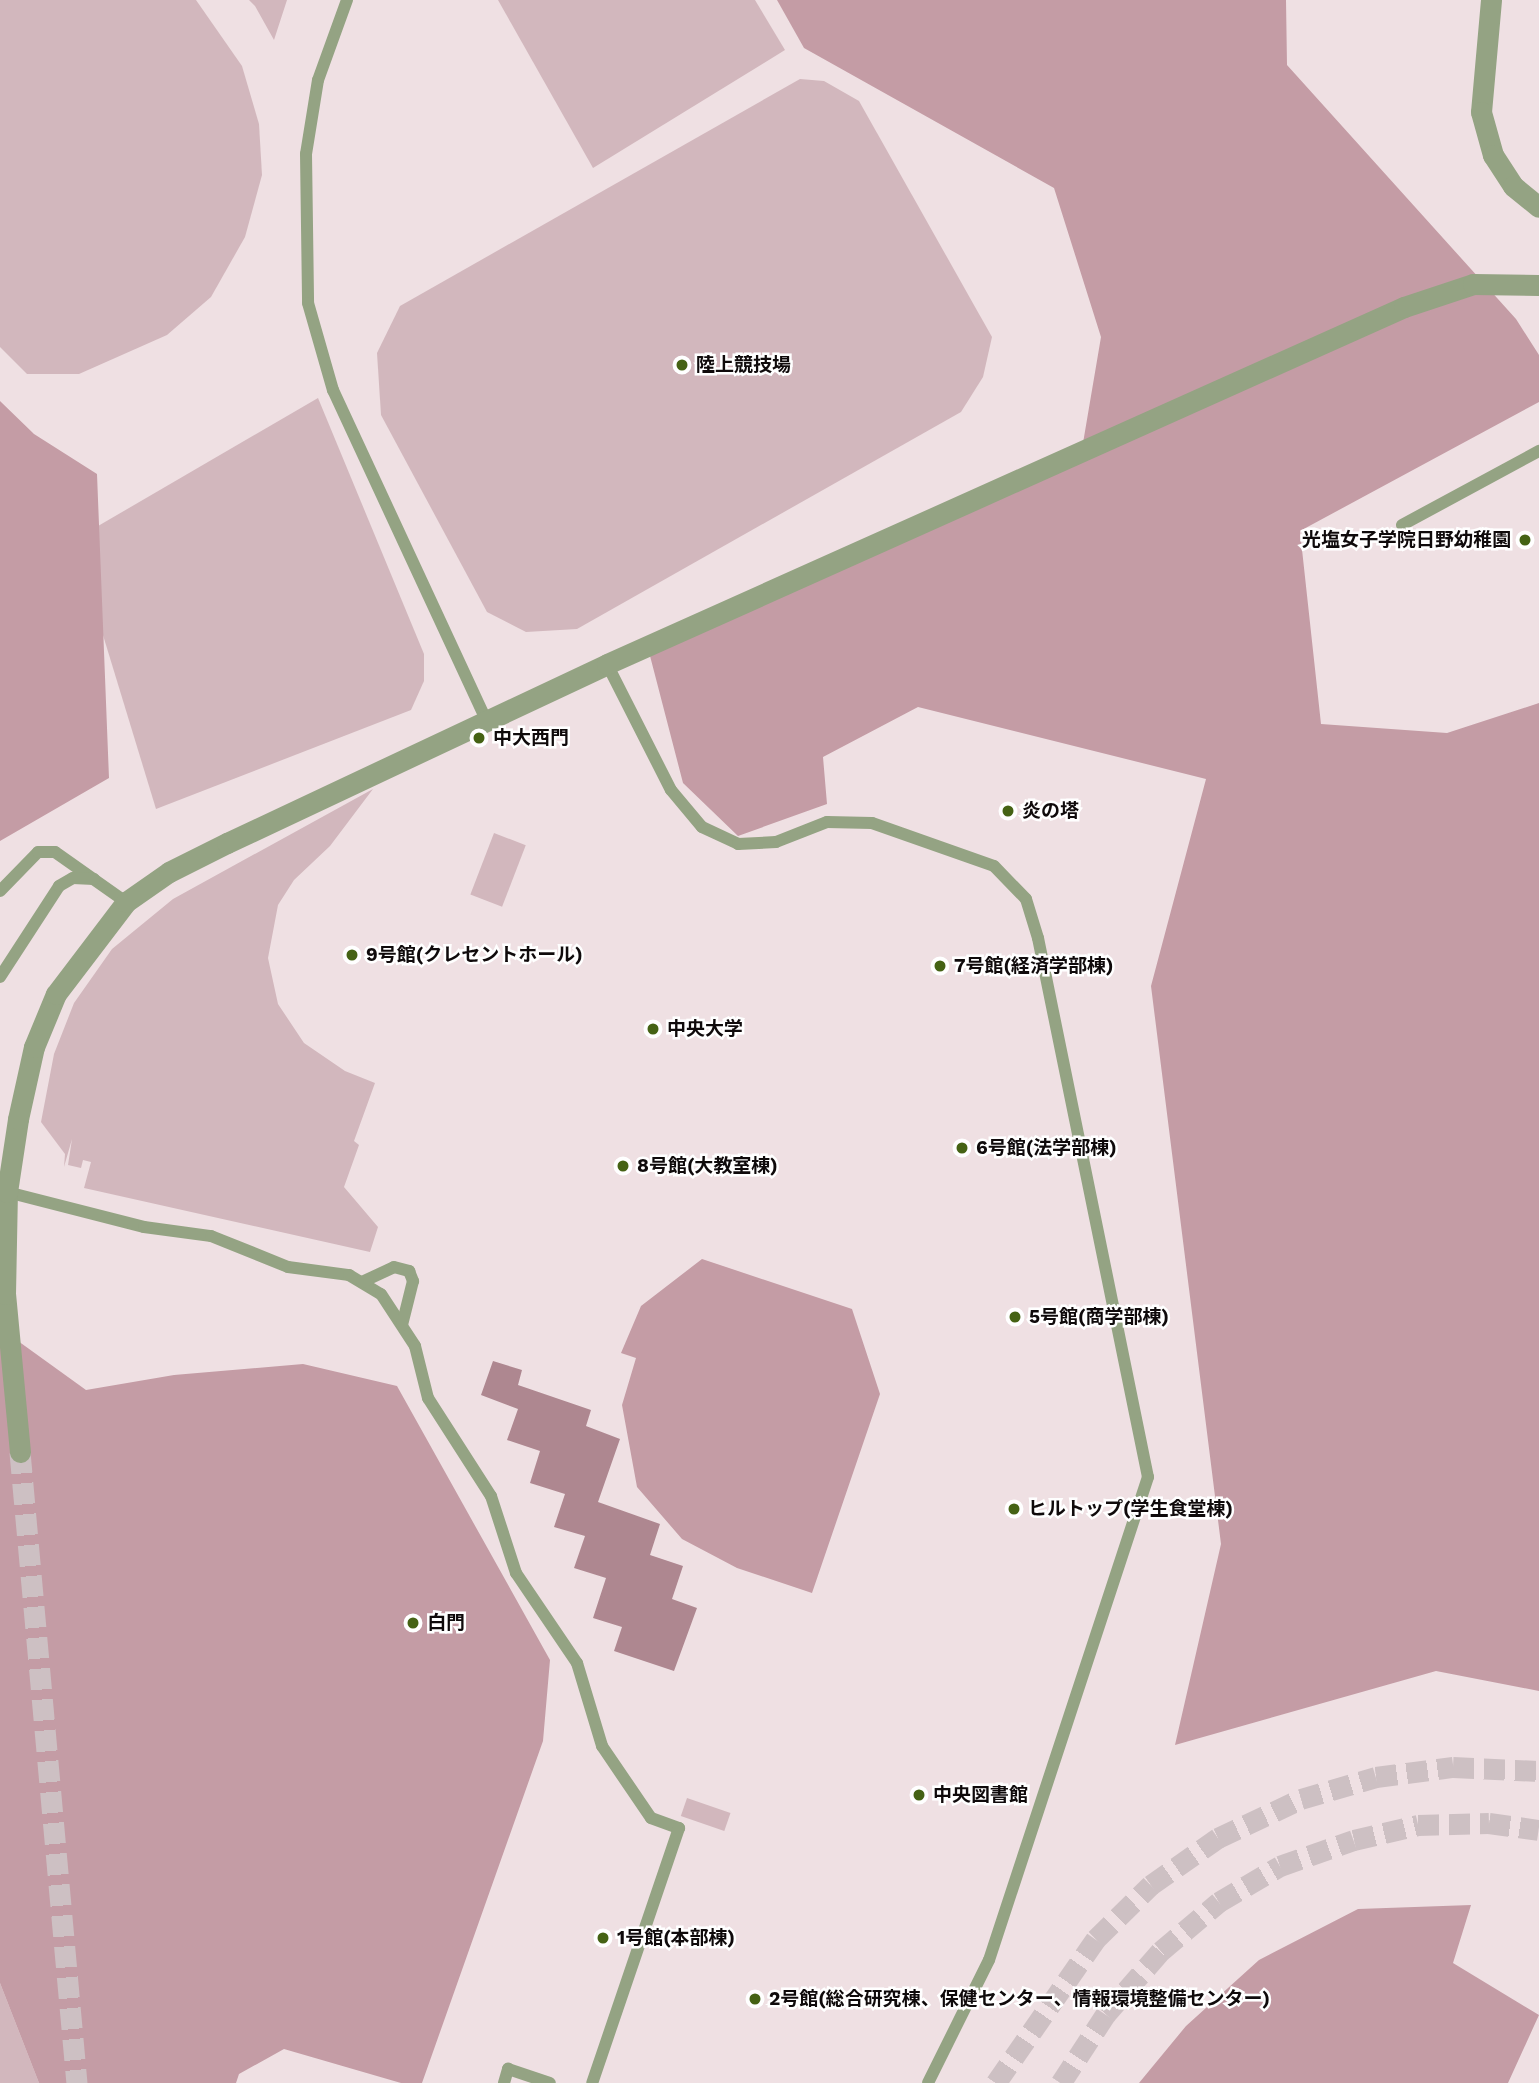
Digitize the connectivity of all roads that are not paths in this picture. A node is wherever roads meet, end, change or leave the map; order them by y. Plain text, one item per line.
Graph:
1 (347, 0) edge
2 (1491, 0) edge
3 (1539, 207) edge
4 (1539, 285) edge
5 (1539, 451) edge
6 (1402, 525) dead end
7 (607, 664) junction
8 (486, 720) junction
9 (95, 879) junction
10 (0, 891) edge
11 (126, 902) junction
12 (0, 977) edge
13 (4, 1191) edge
14 (362, 1282) junction
15 (402, 1325) junction
16 (20, 1451) tunnel mouth
17 (504, 2083) edge
18 (550, 2083) edge
19 (592, 2083) edge
20 (928, 2083) edge

1 - 8 lane
2 - 3 street
4 - 7 street
5 - 6 lane
7 - 8 street
7 - 20 lane
8 - 11 street
9 - 10 lane
9 - 11 lane
9 - 12 lane
11 - 13 street
13 - 14 lane
13 - 16 street
14 - 15 lane
14 - 15 lane
15 - 19 lane
17 - 18 lane

